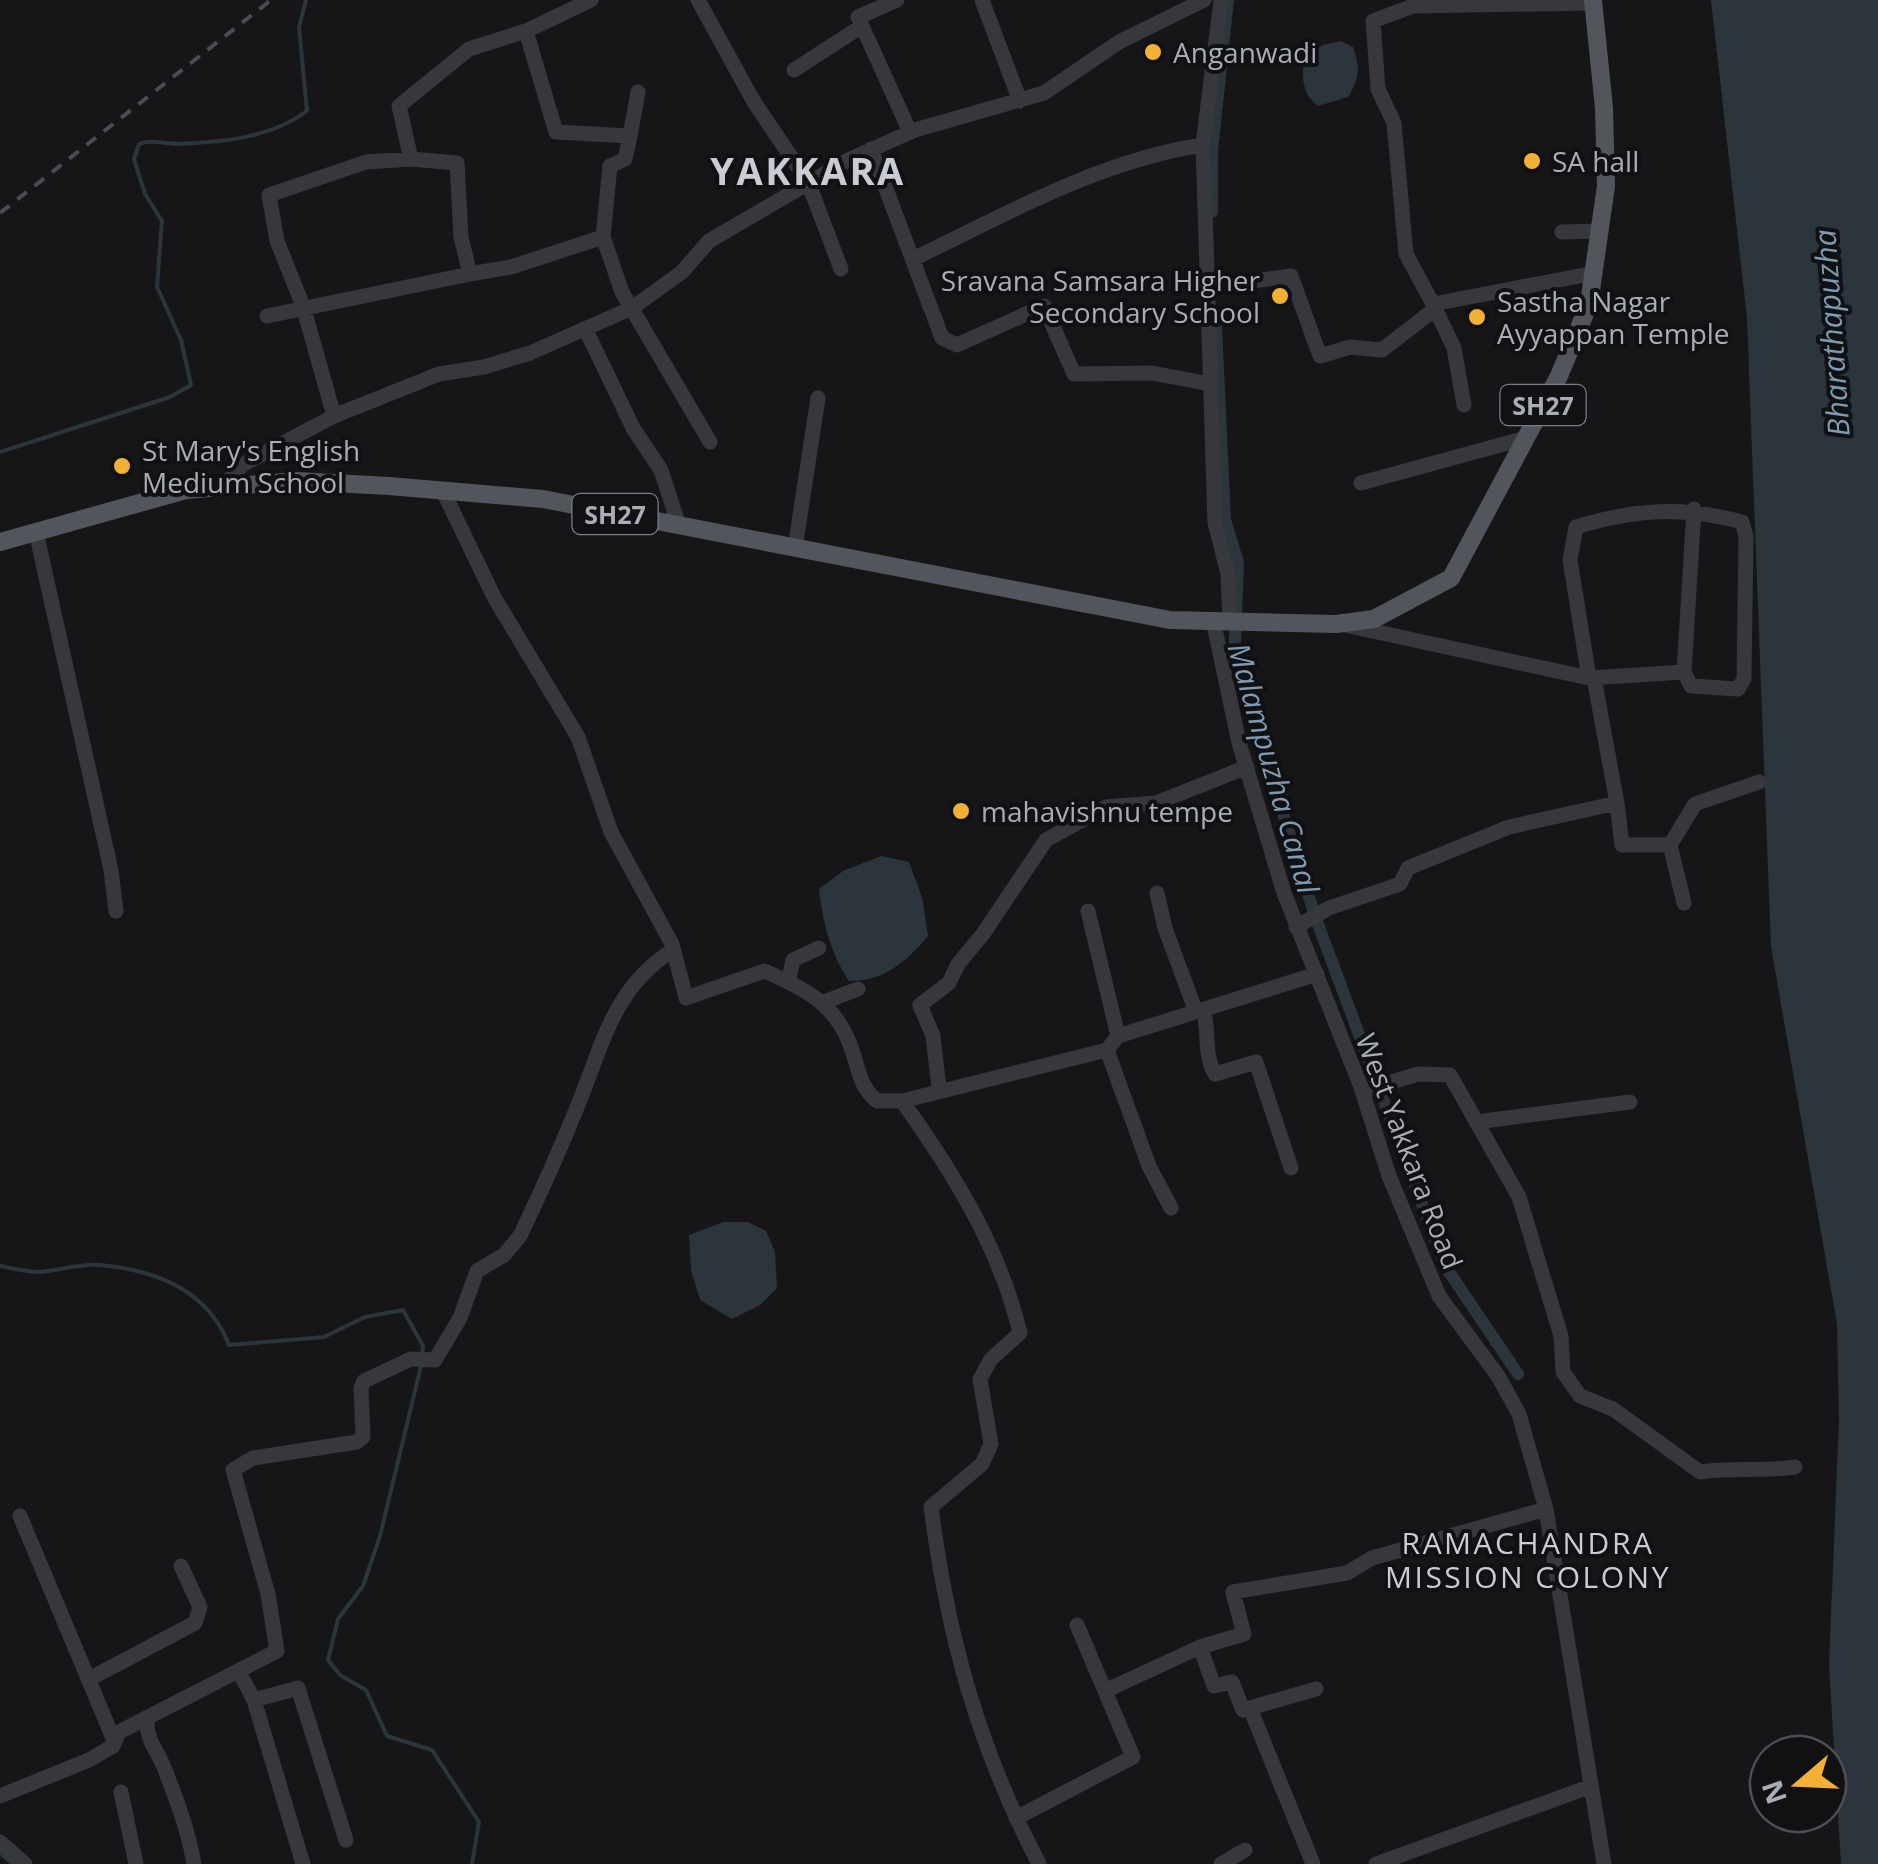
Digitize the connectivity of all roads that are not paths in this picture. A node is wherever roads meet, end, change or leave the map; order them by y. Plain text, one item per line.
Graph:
1 (591, 0) edge
2 (698, 0) edge
3 (898, 0) edge
4 (982, 0) edge
5 (1204, 0) edge
6 (1221, 0) edge
7 (1593, 2) edge
8 (570, 5) edge
9 (1169, 7) edge
10 (862, 26) junction
11 (526, 31) junction
12 (794, 70) dead end
13 (638, 92) dead end
14 (1020, 101) junction
15 (910, 132) junction
16 (630, 136) junction
17 (1202, 145) junction
18 (871, 149) junction
19 (411, 160) junction
20 (808, 182) junction
21 (1602, 231) junction
22 (1562, 232) dead end
23 (603, 238) junction
24 (912, 258) junction
25 (841, 268) dead end
26 (1595, 273) junction
27 (470, 274) junction
28 (1208, 286) junction
29 (303, 306) junction
30 (1434, 307) junction
31 (632, 308) junction
32 (267, 316) dead end
33 (586, 330) junction
34 (1210, 384) junction
35 (818, 398) dead end
36 (1464, 405) dead end
37 (334, 416) junction
38 (1526, 438) junction
39 (710, 442) dead end
40 (1360, 483) dead end
41 (224, 486) junction
42 (444, 493) junction
43 (1694, 509) junction
44 (679, 526) junction
45 (36, 532) junction
46 (0, 542) edge
47 (795, 548) junction
48 (1228, 620) junction
49 (1336, 624) junction
50 (1684, 672) junction
51 (1591, 678) junction
52 (1246, 767) junction
53 (1760, 782) dead end
54 (1617, 803) junction
55 (1670, 845) junction
56 (1158, 893) dead end
57 (1684, 902) dead end
58 (1088, 910) dead end
59 (116, 911) dead end
60 (1296, 928) junction
61 (819, 948) dead end
62 (674, 950) junction
63 (1317, 974) junction
64 (788, 982) junction
65 (858, 989) dead end
66 (824, 1002) junction
67 (1200, 1011) junction
68 (1118, 1036) junction
69 (1107, 1050) junction
70 (1375, 1087) junction
71 (939, 1088) junction
72 (902, 1101) junction
73 (1630, 1102) dead end
74 (1476, 1122) junction
75 (1290, 1168) dead end
76 (1171, 1208) dead end
77 (1794, 1467) dead end
78 (1546, 1509) junction
79 (20, 1516) dead end
80 (180, 1566) dead end
81 (1077, 1625) dead end
82 (1200, 1647) junction
83 (240, 1674) junction
84 (91, 1678) junction
85 (1316, 1689) dead end
86 (1107, 1690) junction
87 (254, 1700) junction
88 (1250, 1708) junction
89 (147, 1722) junction
90 (113, 1738) junction
91 (1590, 1787) junction
92 (122, 1792) dead end
93 (0, 1796) edge
94 (1016, 1818) junction
95 (346, 1840) dead end
96 (0, 1842) edge
97 (1245, 1850) dead end
98 (1033, 1862) edge
99 (25, 1864) edge
100 (136, 1864) edge
101 (194, 1864) edge
102 (304, 1864) edge
103 (1220, 1864) edge
104 (1313, 1864) edge
105 (1376, 1864) edge
106 (1604, 1864) edge

1 - 8 street
2 - 20 street
3 - 10 street
4 - 14 street
5 - 9 street
6 - 17 street, West Yakkara Road
7 - 21 main road, SH27
7 - 30 street
8 - 11 street
9 - 14 street
10 - 12 street
10 - 15 street
11 - 16 street
11 - 19 street
13 - 16 street
14 - 15 street
15 - 18 street
16 - 23 street
17 - 24 street
17 - 28 street, West Yakkara Road
18 - 20 street
18 - 24 street
19 - 27 street
19 - 29 street
20 - 25 street
20 - 31 street
21 - 22 street
21 - 26 main road, SH27
23 - 27 street
23 - 31 street
24 - 34 street
26 - 30 street
26 - 38 main road, SH27
27 - 29 street
28 - 30 street
28 - 34 street, West Yakkara Road
29 - 32 street
29 - 37 street
30 - 36 street
31 - 33 street
31 - 39 street
33 - 37 street
33 - 44 street
34 - 48 street, West Yakkara Road
35 - 47 street
37 - 41 street
38 - 40 street
38 - 49 main road, SH27
41 - 42 main road, SH27
41 - 45 main road, SH27
42 - 44 main road, SH27
42 - 62 street
43 - 50 street
43 - 50 street
43 - 51 street
44 - 47 main road, SH27
45 - 46 main road, SH27
45 - 59 street
47 - 48 main road, SH27
48 - 49 main road, SH27
48 - 52 street, West Yakkara Road
49 - 51 street
50 - 51 street
51 - 54 street
52 - 60 street, West Yakkara Road
52 - 71 street
53 - 55 street
54 - 55 street
54 - 60 street
55 - 57 street
56 - 67 street
58 - 68 street
60 - 63 street, West Yakkara Road
61 - 64 street
62 - 64 street
62 - 83 street
63 - 67 street
63 - 70 street, West Yakkara Road
64 - 66 street
65 - 66 street
66 - 72 street
67 - 68 street
67 - 75 street
68 - 69 street
69 - 71 street
69 - 76 street
70 - 74 street
70 - 78 street, West Yakkara Road
71 - 72 street
72 - 94 street
73 - 74 street
74 - 77 street
78 - 82 street
78 - 91 street, West Yakkara Road
79 - 84 street
80 - 84 street
81 - 86 street
82 - 86 street
82 - 88 street
83 - 87 street
83 - 89 street
84 - 90 street
85 - 88 street
86 - 94 street
87 - 95 street
87 - 102 street
88 - 104 street
89 - 90 street
89 - 101 street
90 - 93 street
91 - 105 street
91 - 106 street, West Yakkara Road
92 - 100 street
94 - 98 street
96 - 99 street
97 - 103 street

